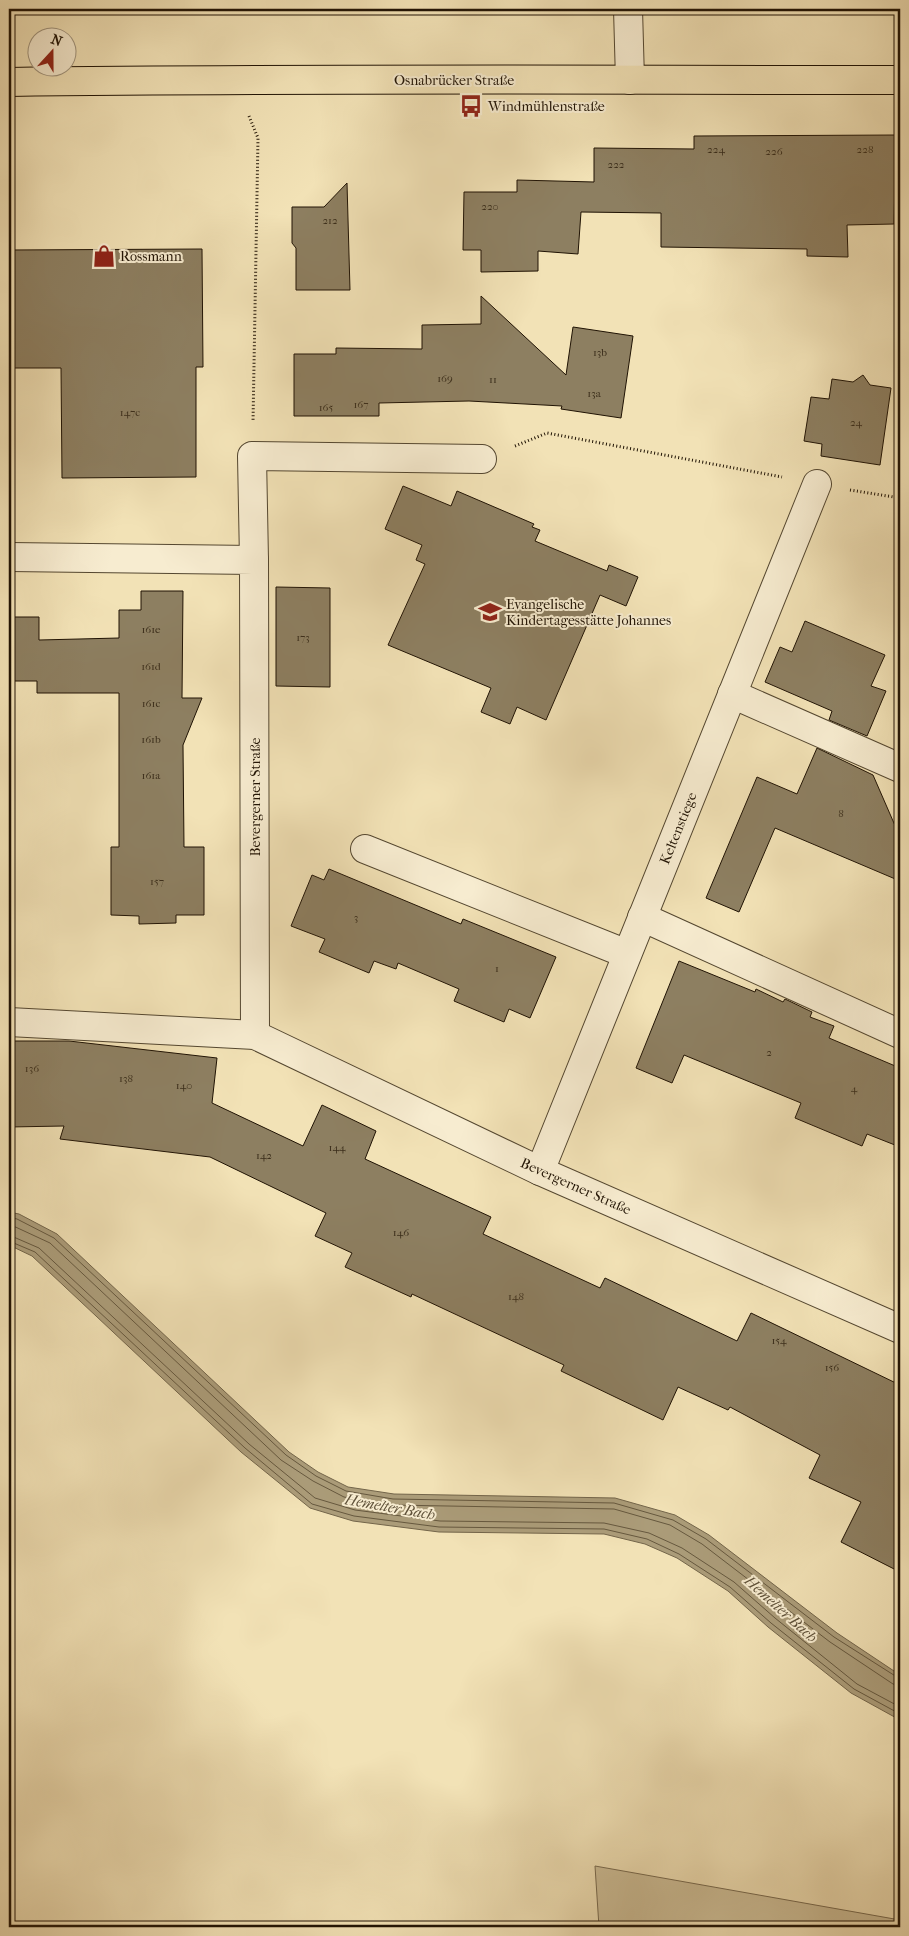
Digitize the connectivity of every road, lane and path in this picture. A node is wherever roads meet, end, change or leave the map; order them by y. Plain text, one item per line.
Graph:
1 (628, 9) edge
2 (232, 79) junction
3 (630, 80) junction
4 (900, 80) edge
5 (9, 82) edge
6 (252, 456) junction
7 (482, 459) joint
8 (817, 484) junction
9 (900, 498) edge
10 (9, 557) edge
11 (254, 560) junction
12 (732, 694) junction
13 (900, 768) edge
14 (365, 849) dead end
15 (642, 917) junction
16 (627, 954) junction
17 (9, 1022) edge
18 (900, 1034) edge
19 (255, 1035) junction
20 (540, 1171) junction
21 (900, 1329) edge

1 - 3 street
2 - 3 main road, Osnabrücker Straße
2 - 5 main road, Osnabrücker Straße
2 - 6 path
3 - 4 main road, Osnabrücker Straße
6 - 7 street
6 - 11 street, Bevergerner Straße
7 - 8 path
8 - 9 path
8 - 12 street, Keltenstiege
10 - 11 street
11 - 19 street, Bevergerner Straße
12 - 13 street
12 - 15 street, Keltenstiege
14 - 16 street
15 - 16 street, Keltenstiege
15 - 18 street
16 - 20 street, Keltenstiege
17 - 19 street, Bevergerner Straße
19 - 20 street, Bevergerner Straße
20 - 21 street, Bevergerner Straße

